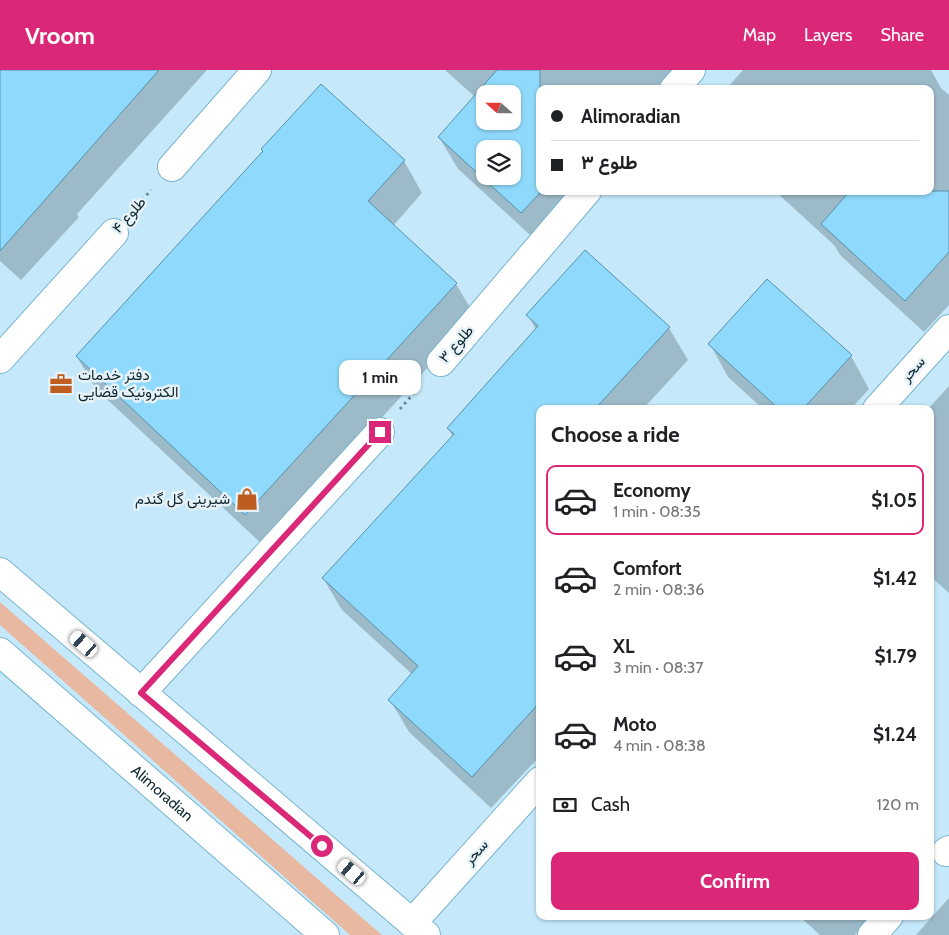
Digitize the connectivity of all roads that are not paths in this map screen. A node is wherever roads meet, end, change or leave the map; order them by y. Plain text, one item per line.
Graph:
1 (257, 70) edge
2 (690, 70) edge
3 (677, 85) edge
4 (172, 167) road end
5 (584, 195) edge
6 (114, 233) road end
7 (949, 329) edge
8 (0, 360) edge
9 (441, 362) road end
10 (881, 405) edge
11 (380, 432) road end
12 (0, 572) edge
13 (0, 652) edge
14 (141, 693) junction
15 (536, 786) edge
16 (885, 920) edge
17 (419, 929) edge
18 (325, 935) edge
19 (872, 935) edge

1 - 4 street
2 - 3 street
5 - 9 street, طلوع ۳
6 - 8 street, طلوع ۴
7 - 10 street, سحر
11 - 14 street
12 - 14 street
13 - 18 street, Alimoradian
14 - 17 street
15 - 17 street, سحر
16 - 19 street

